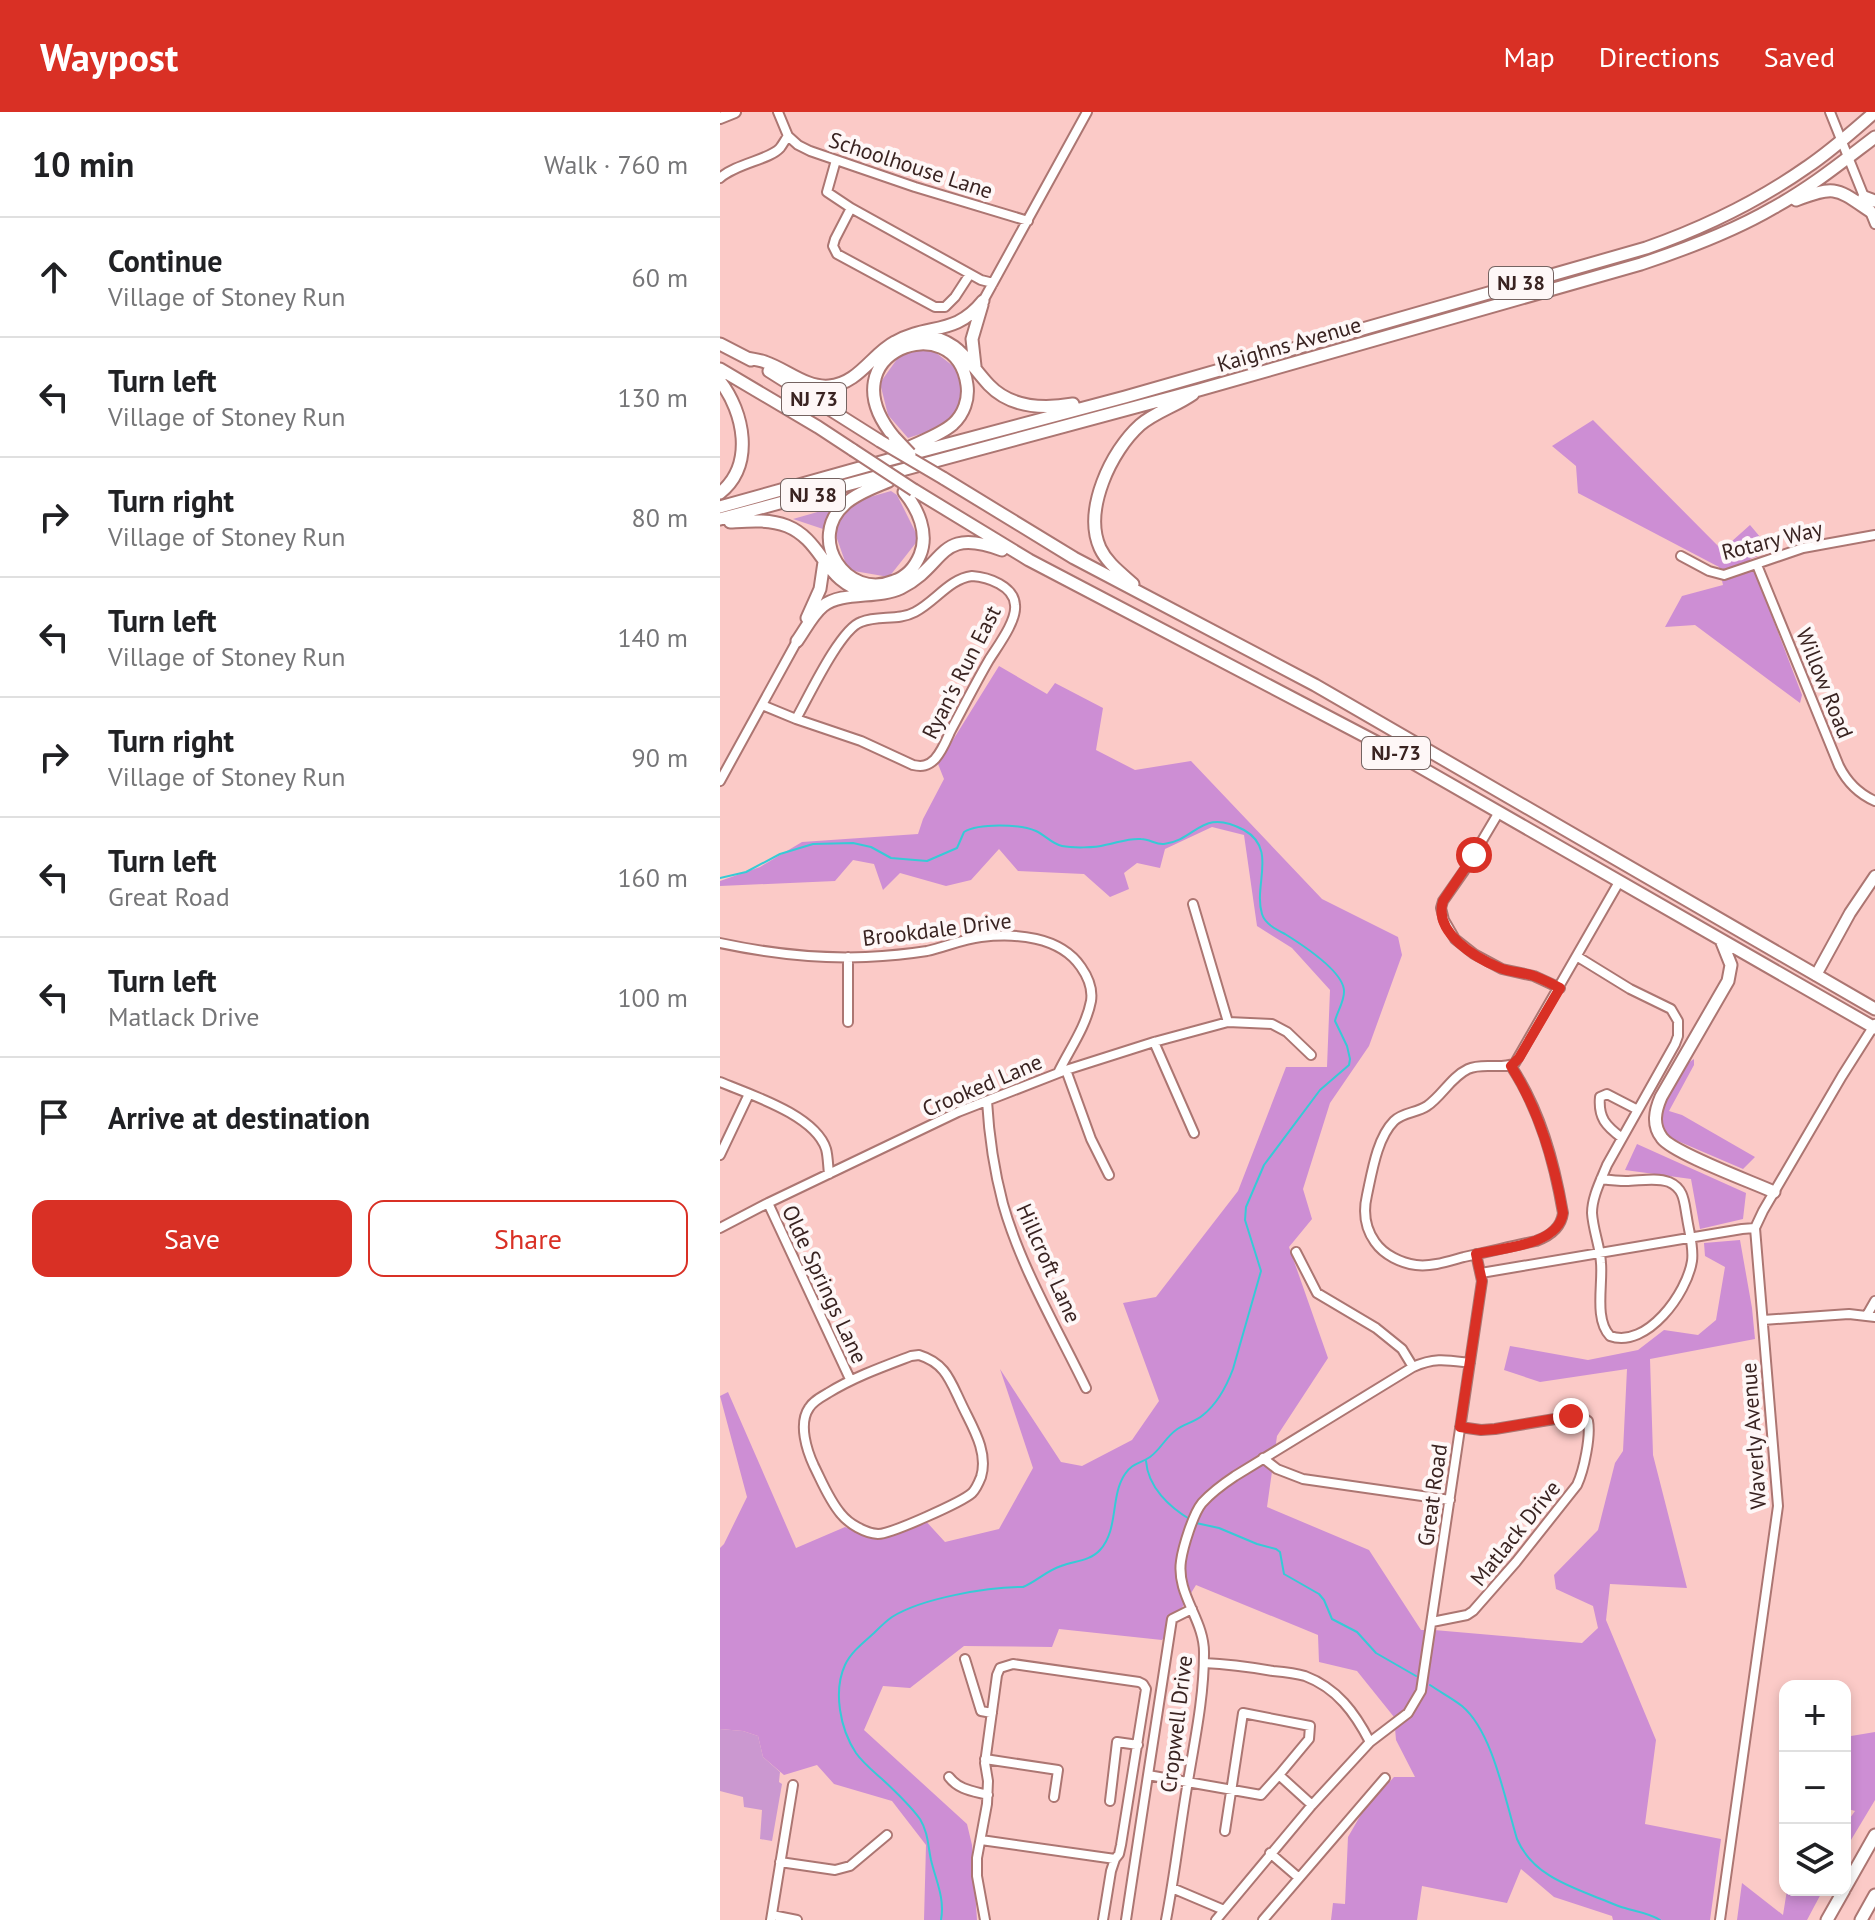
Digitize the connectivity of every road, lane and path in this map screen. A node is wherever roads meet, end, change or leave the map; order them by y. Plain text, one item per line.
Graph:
1 (735, 112) edge
2 (778, 112) edge
3 (1087, 112) edge
4 (1830, 112) edge
5 (1875, 112) edge
6 (720, 118) edge
7 (788, 136) junction
8 (1875, 137) edge
9 (1841, 141) junction
10 (1848, 158) junction
11 (836, 160) junction
12 (720, 178) edge
13 (1870, 203) edge
14 (851, 208) junction
15 (1773, 209) junction
16 (1028, 221) junction
17 (1875, 224) edge
18 (970, 274) junction
19 (993, 283) junction
20 (983, 301) junction
21 (916, 334) junction
22 (720, 344) edge
23 (747, 358) junction
24 (975, 367) junction
25 (720, 369) edge
26 (720, 381) edge
27 (1199, 390) junction
28 (1113, 400) junction
29 (915, 461) junction
30 (886, 466) junction
31 (906, 470) junction
32 (909, 491) junction
33 (720, 493) edge
34 (720, 507) edge
35 (720, 521) edge
36 (1875, 535) edge
37 (1681, 556) dead end
38 (1029, 560) junction
39 (824, 562) junction
40 (1757, 565) junction
41 (878, 594) junction
42 (1145, 596) junction
43 (797, 641) junction
44 (762, 705) junction
45 (796, 719) junction
46 (720, 781) edge
47 (1875, 801) edge
48 (1499, 812) junction
49 (1875, 876) edge
50 (1619, 882) junction
51 (1193, 904) dead end
52 (1720, 940) junction
53 (720, 943) edge
54 (848, 957) junction
55 (1578, 957) junction
56 (1816, 975) junction
57 (1560, 988) junction
58 (1875, 1009) edge
59 (848, 1022) dead end
60 (1228, 1022) junction
61 (1874, 1026) edge
62 (1154, 1042) junction
63 (1311, 1055) dead end
64 (1511, 1066) junction
65 (1062, 1072) junction
66 (720, 1082) edge
67 (749, 1094) junction
68 (987, 1101) junction
69 (1638, 1110) junction
70 (1194, 1133) dead end
71 (1622, 1138) junction
72 (720, 1155) edge
73 (829, 1174) junction
74 (1109, 1175) dead end
75 (1601, 1179) junction
76 (1774, 1192) junction
77 (768, 1203) junction
78 (720, 1228) edge
79 (1755, 1228) junction
80 (1690, 1237) junction
81 (1296, 1252) dead end
82 (1476, 1254) junction
83 (1600, 1254) junction
84 (1481, 1273) junction
85 (1875, 1301) edge
86 (1871, 1316) edge
87 (1763, 1320) junction
88 (1470, 1363) junction
89 (1413, 1367) junction
90 (850, 1379) junction
91 (1086, 1388) dead end
92 (1460, 1427) junction
93 (1263, 1458) junction
94 (1450, 1500) junction
95 (1192, 1609) junction
96 (1432, 1622) junction
97 (965, 1659) dead end
98 (1204, 1663) junction
99 (992, 1713) junction
100 (1370, 1742) junction
101 (1138, 1745) junction
102 (985, 1759) junction
103 (1148, 1775) junction
104 (1279, 1775) junction
105 (949, 1777) dead end
106 (1385, 1778) dead end
107 (1187, 1782) junction
108 (793, 1785) dead end
109 (1231, 1789) junction
110 (988, 1795) junction
111 (1054, 1797) dead end
112 (1110, 1801) dead end
113 (1312, 1805) junction
114 (1225, 1831) dead end
115 (887, 1835) dead end
116 (1875, 1835) edge
117 (981, 1840) junction
118 (1270, 1853) junction
119 (1115, 1859) junction
120 (780, 1862) junction
121 (1851, 1877) edge
122 (1299, 1878) junction
123 (1172, 1888) junction
124 (1875, 1895) edge
125 (1840, 1896) edge
126 (1224, 1910) junction
127 (771, 1918) edge
128 (797, 1920) edge
129 (985, 1920) edge
130 (1103, 1920) edge
131 (1126, 1920) edge
132 (1166, 1920) edge
133 (1216, 1920) edge
134 (1263, 1920) edge
135 (1720, 1920) edge
136 (1827, 1920) edge
137 (1861, 1920) edge

1 - 6 main road
2 - 7 street
3 - 16 street
4 - 9 street
5 - 9 highway, NJ 38
7 - 11 street, Schoolhouse Lane
7 - 12 street
8 - 10 highway, NJ 38
9 - 10 street
9 - 28 highway, Kaighns Avenue / NJ 38
10 - 13 street
10 - 15 highway, Kaighns Avenue / NJ 38
11 - 14 street
11 - 16 street, Schoolhouse Lane
13 - 15 highway
13 - 17 street
14 - 18 street
14 - 18 street
15 - 27 highway, Kaighns Avenue / NJ 38
16 - 19 street
18 - 19 street
19 - 20 street
20 - 21 highway
20 - 24 highway
21 - 23 highway
21 - 24 highway
22 - 23 highway, NJ 73
23 - 29 highway, NJ 73, bridge
24 - 28 highway
25 - 30 highway, NJ 73, bridge
26 - 33 highway
27 - 31 highway, Kaighns Avenue / NJ 38
27 - 42 highway
28 - 30 highway, Kaighns Avenue / NJ 38
29 - 30 highway, bridge
29 - 42 highway, NJ-73, bridge
30 - 32 highway, bridge
30 - 34 highway, Kaighns Avenue / NJ 38
31 - 32 highway
31 - 35 highway, Kaighns Avenue / NJ 38
32 - 38 highway, NJ-73
35 - 39 highway
36 - 40 street, Rotary Way
37 - 40 street, Rotary Way
38 - 41 highway
38 - 48 highway, NJ-73
39 - 41 highway
39 - 43 highway
40 - 47 street, Willow Road
41 - 43 highway
42 - 56 highway, NJ-73
43 - 44 street
44 - 45 street, Ryan's Run East
44 - 46 street
45 - 45 street, Ryan's Run East
48 - 50 highway, NJ-73
48 - 57 street
49 - 56 main road
50 - 52 highway, NJ-73
50 - 55 street
51 - 60 street
52 - 61 highway, NJ-73
52 - 76 highway
53 - 54 street, Brookdale Drive
54 - 59 street
54 - 65 street, Brookdale Drive
55 - 57 street
55 - 69 street
56 - 58 highway, NJ-73
57 - 64 street
60 - 62 street, Crooked Lane
60 - 63 street, Crooked Lane
61 - 76 street
62 - 65 street, Crooked Lane
62 - 70 street
64 - 82 street
64 - 82 street
65 - 68 street, Crooked Lane
65 - 74 street
66 - 67 street
67 - 72 street
67 - 73 street
68 - 73 street, Crooked Lane
68 - 91 street, Hillcroft Lane
69 - 71 street
69 - 71 street
71 - 75 street
73 - 77 street, Crooked Lane
75 - 80 street
75 - 83 street
76 - 79 street
77 - 78 street, Crooked Lane
77 - 90 street, Olde Springs Lane
79 - 80 street
79 - 87 street, Waverly Avenue
80 - 83 street
80 - 83 street
81 - 89 street
82 - 84 street, Great Road
83 - 84 street
84 - 88 street, Great Road
85 - 86 street
86 - 87 street
87 - 135 street, Waverly Avenue
88 - 89 street
88 - 92 street, Great Road
89 - 93 street, Cropwell Drive
90 - 90 street
92 - 94 street, Great Road
92 - 96 street, Matlack Drive
93 - 94 street
93 - 95 street, Cropwell Drive
94 - 96 street, Great Road
95 - 98 street, Cropwell Drive
95 - 103 street
96 - 100 street, Great Road
97 - 99 street
98 - 100 street
98 - 107 street, Cropwell Drive
99 - 101 street
99 - 102 street
100 - 113 street, Great Road
101 - 112 street
101 - 119 street
102 - 110 street
102 - 111 street
103 - 107 street
103 - 131 street
104 - 109 street
104 - 109 street
104 - 113 street
105 - 110 street
106 - 122 street
107 - 109 street
107 - 123 street, Cropwell Drive
108 - 120 street
109 - 114 street
110 - 117 street
113 - 118 street, Great Road
115 - 120 street
116 - 121 highway
117 - 119 street
117 - 129 street
118 - 122 street
118 - 126 street, Great Road
119 - 130 street
120 - 127 street
122 - 134 street
123 - 126 street
123 - 132 street, Cropwell Drive
124 - 137 highway
125 - 136 highway
126 - 133 street, Great Road
127 - 128 street

